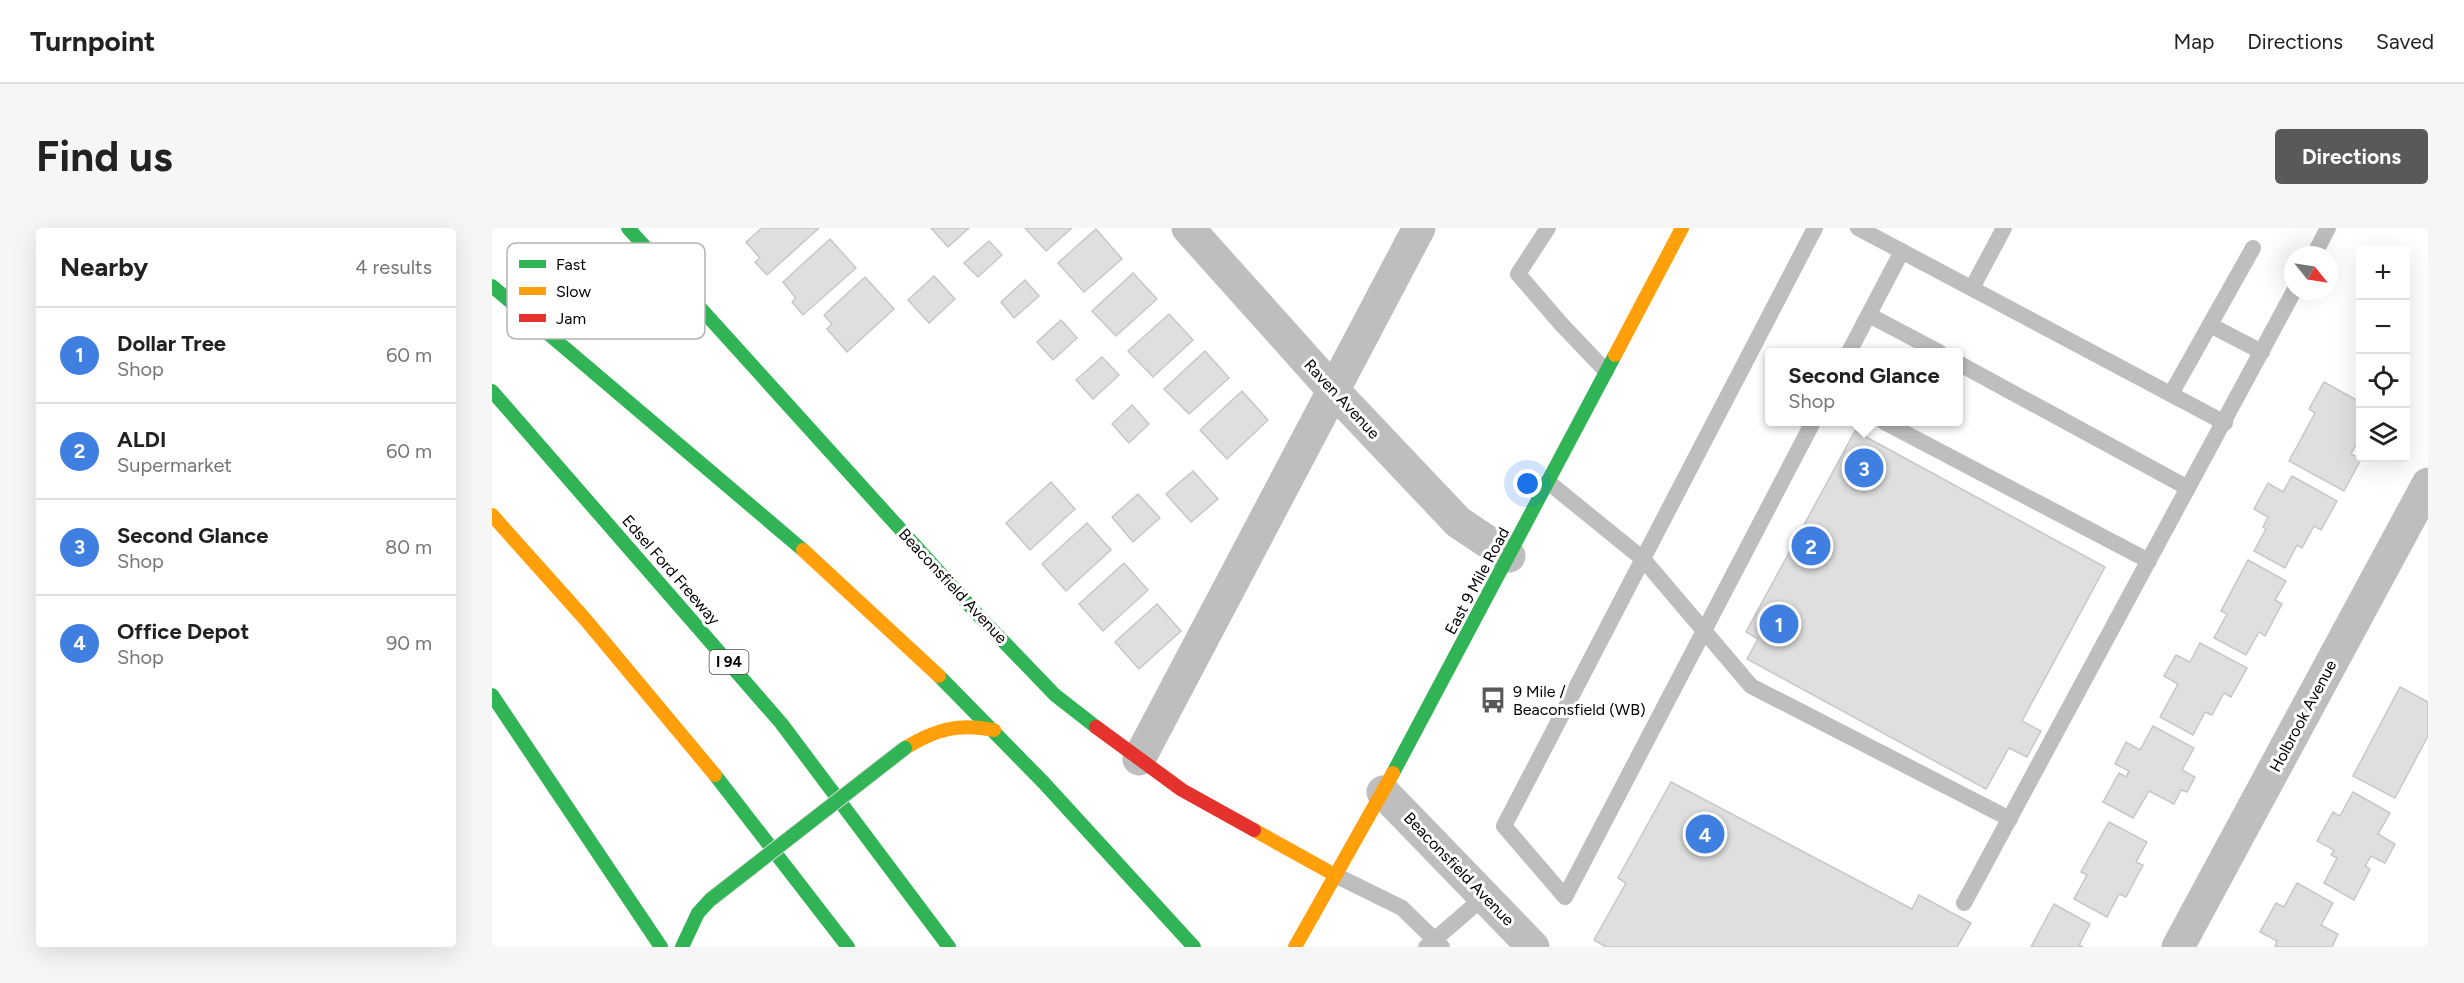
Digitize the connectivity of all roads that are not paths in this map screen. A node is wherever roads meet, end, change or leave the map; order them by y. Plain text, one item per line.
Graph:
1 (628, 228) edge
2 (1188, 228) edge
3 (1419, 228) edge
4 (1548, 228) edge
5 (1682, 228) edge
6 (1815, 228) edge
7 (1858, 228) edge
8 (2004, 228) edge
9 (2328, 228) edge
10 (642, 243) edge
11 (2319, 246) edge
12 (2253, 248) dead end
13 (1902, 251) junction
14 (492, 286) edge
15 (1972, 288) junction
16 (507, 298) edge
17 (2289, 300) edge
18 (705, 313) edge
19 (1869, 315) junction
20 (2210, 325) junction
21 (556, 339) edge
22 (1851, 348) edge
23 (1931, 348) edge
24 (2262, 352) junction
25 (1963, 365) edge
26 (1606, 371) junction
27 (1333, 390) junction
28 (492, 391) edge
29 (2171, 394) junction
30 (2225, 423) junction
31 (1811, 426) edge
32 (1892, 426) edge
33 (1548, 482) junction
34 (2428, 484) edge
35 (2188, 488) junction
36 (492, 515) edge
37 (1509, 556) junction
38 (1643, 560) junction
39 (2149, 561) junction
40 (1703, 632) junction
41 (492, 695) edge
42 (994, 730) junction
43 (1139, 759) junction
44 (1383, 792) junction
45 (2010, 819) junction
46 (1335, 875) junction
47 (1485, 896) junction
48 (1964, 903) dead end
49 (1434, 944) edge
50 (1297, 946) edge
51 (661, 947) edge
52 (682, 947) edge
53 (848, 947) edge
54 (949, 947) edge
55 (1194, 947) edge
56 (1533, 947) edge
57 (2178, 947) edge

1 - 10 main road, Beaconsfield Avenue
2 - 27 street, Raven Avenue
3 - 27 street
4 - 26 lane
5 - 26 main road, East 9 Mile Road
6 - 38 lane
7 - 13 lane
8 - 15 lane
9 - 11 lane
12 - 20 lane
13 - 15 lane
13 - 19 lane
14 - 16 main road
15 - 29 lane
17 - 24 lane
18 - 43 main road, Beaconsfield Avenue
19 - 22 lane
19 - 23 lane
20 - 24 lane
20 - 29 lane
21 - 42 main road
24 - 30 lane
25 - 35 lane
26 - 33 main road, East 9 Mile Road
27 - 37 street, Raven Avenue
27 - 43 street
28 - 54 main road, Edsel Ford Freeway / I 94
29 - 30 lane
30 - 35 lane
31 - 40 lane
32 - 39 lane
33 - 37 main road, East 9 Mile Road
33 - 38 lane
34 - 57 street, Holbrook Avenue
35 - 39 lane
36 - 53 main road
37 - 44 main road, East 9 Mile Road
38 - 40 lane
38 - 40 lane
39 - 45 lane
40 - 45 lane
41 - 51 main road
42 - 52 main road, bridge
42 - 55 main road
43 - 46 main road, Beaconsfield Avenue
44 - 46 main road, East 9 Mile Road
44 - 47 street, Beaconsfield Avenue
45 - 48 lane
46 - 49 lane
46 - 50 main road, East 9 Mile Road
47 - 49 lane
47 - 56 street, Beaconsfield Avenue

